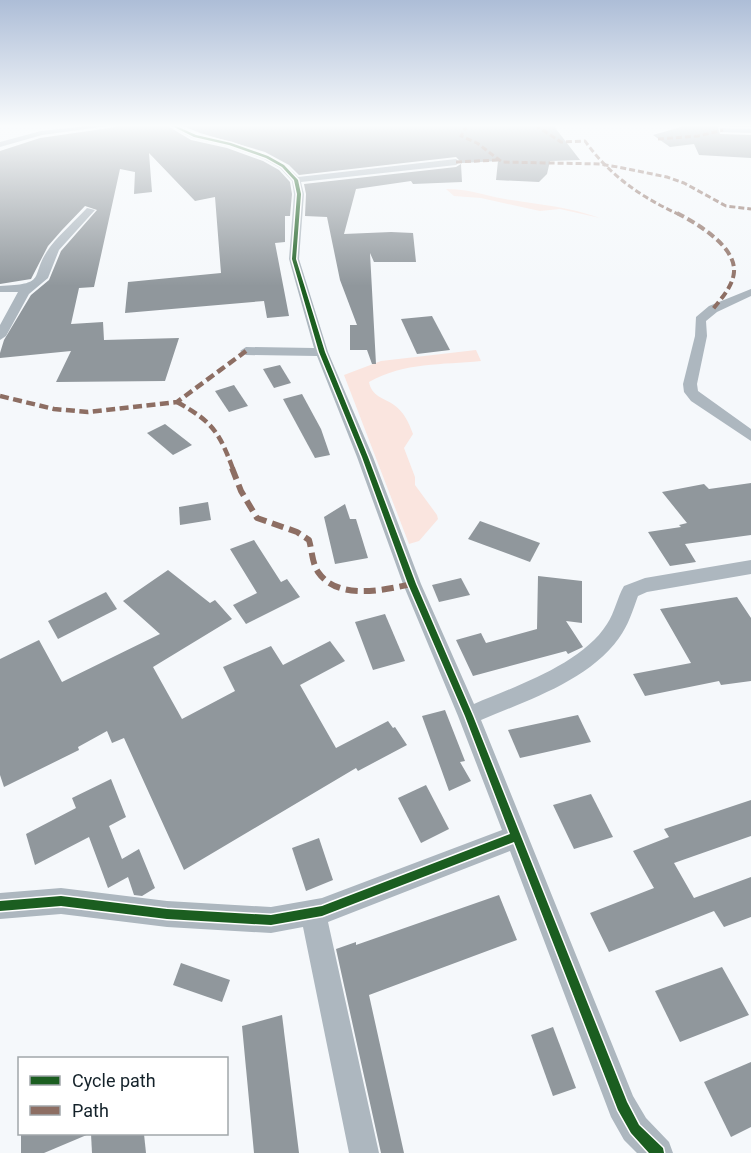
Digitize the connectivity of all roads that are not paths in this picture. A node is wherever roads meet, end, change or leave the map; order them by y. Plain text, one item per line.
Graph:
1 (307, 179) edge
2 (296, 180) joint
3 (90, 210) dead end
4 (29, 288) junction
5 (0, 289) edge
6 (751, 292) edge
7 (0, 336) edge
8 (246, 351) dead end
9 (322, 352) junction
10 (751, 436) edge
11 (751, 567) edge
12 (469, 716) junction
13 (515, 837) junction
14 (0, 906) edge
15 (313, 913) junction
16 (364, 1153) edge
17 (658, 1153) edge

1 - 2 street
2 - 9 street
3 - 4 street
4 - 5 street
4 - 7 street
6 - 10 street
8 - 9 street
9 - 12 street
11 - 12 street
12 - 13 street
13 - 15 street
13 - 17 street
14 - 15 street
15 - 16 street

